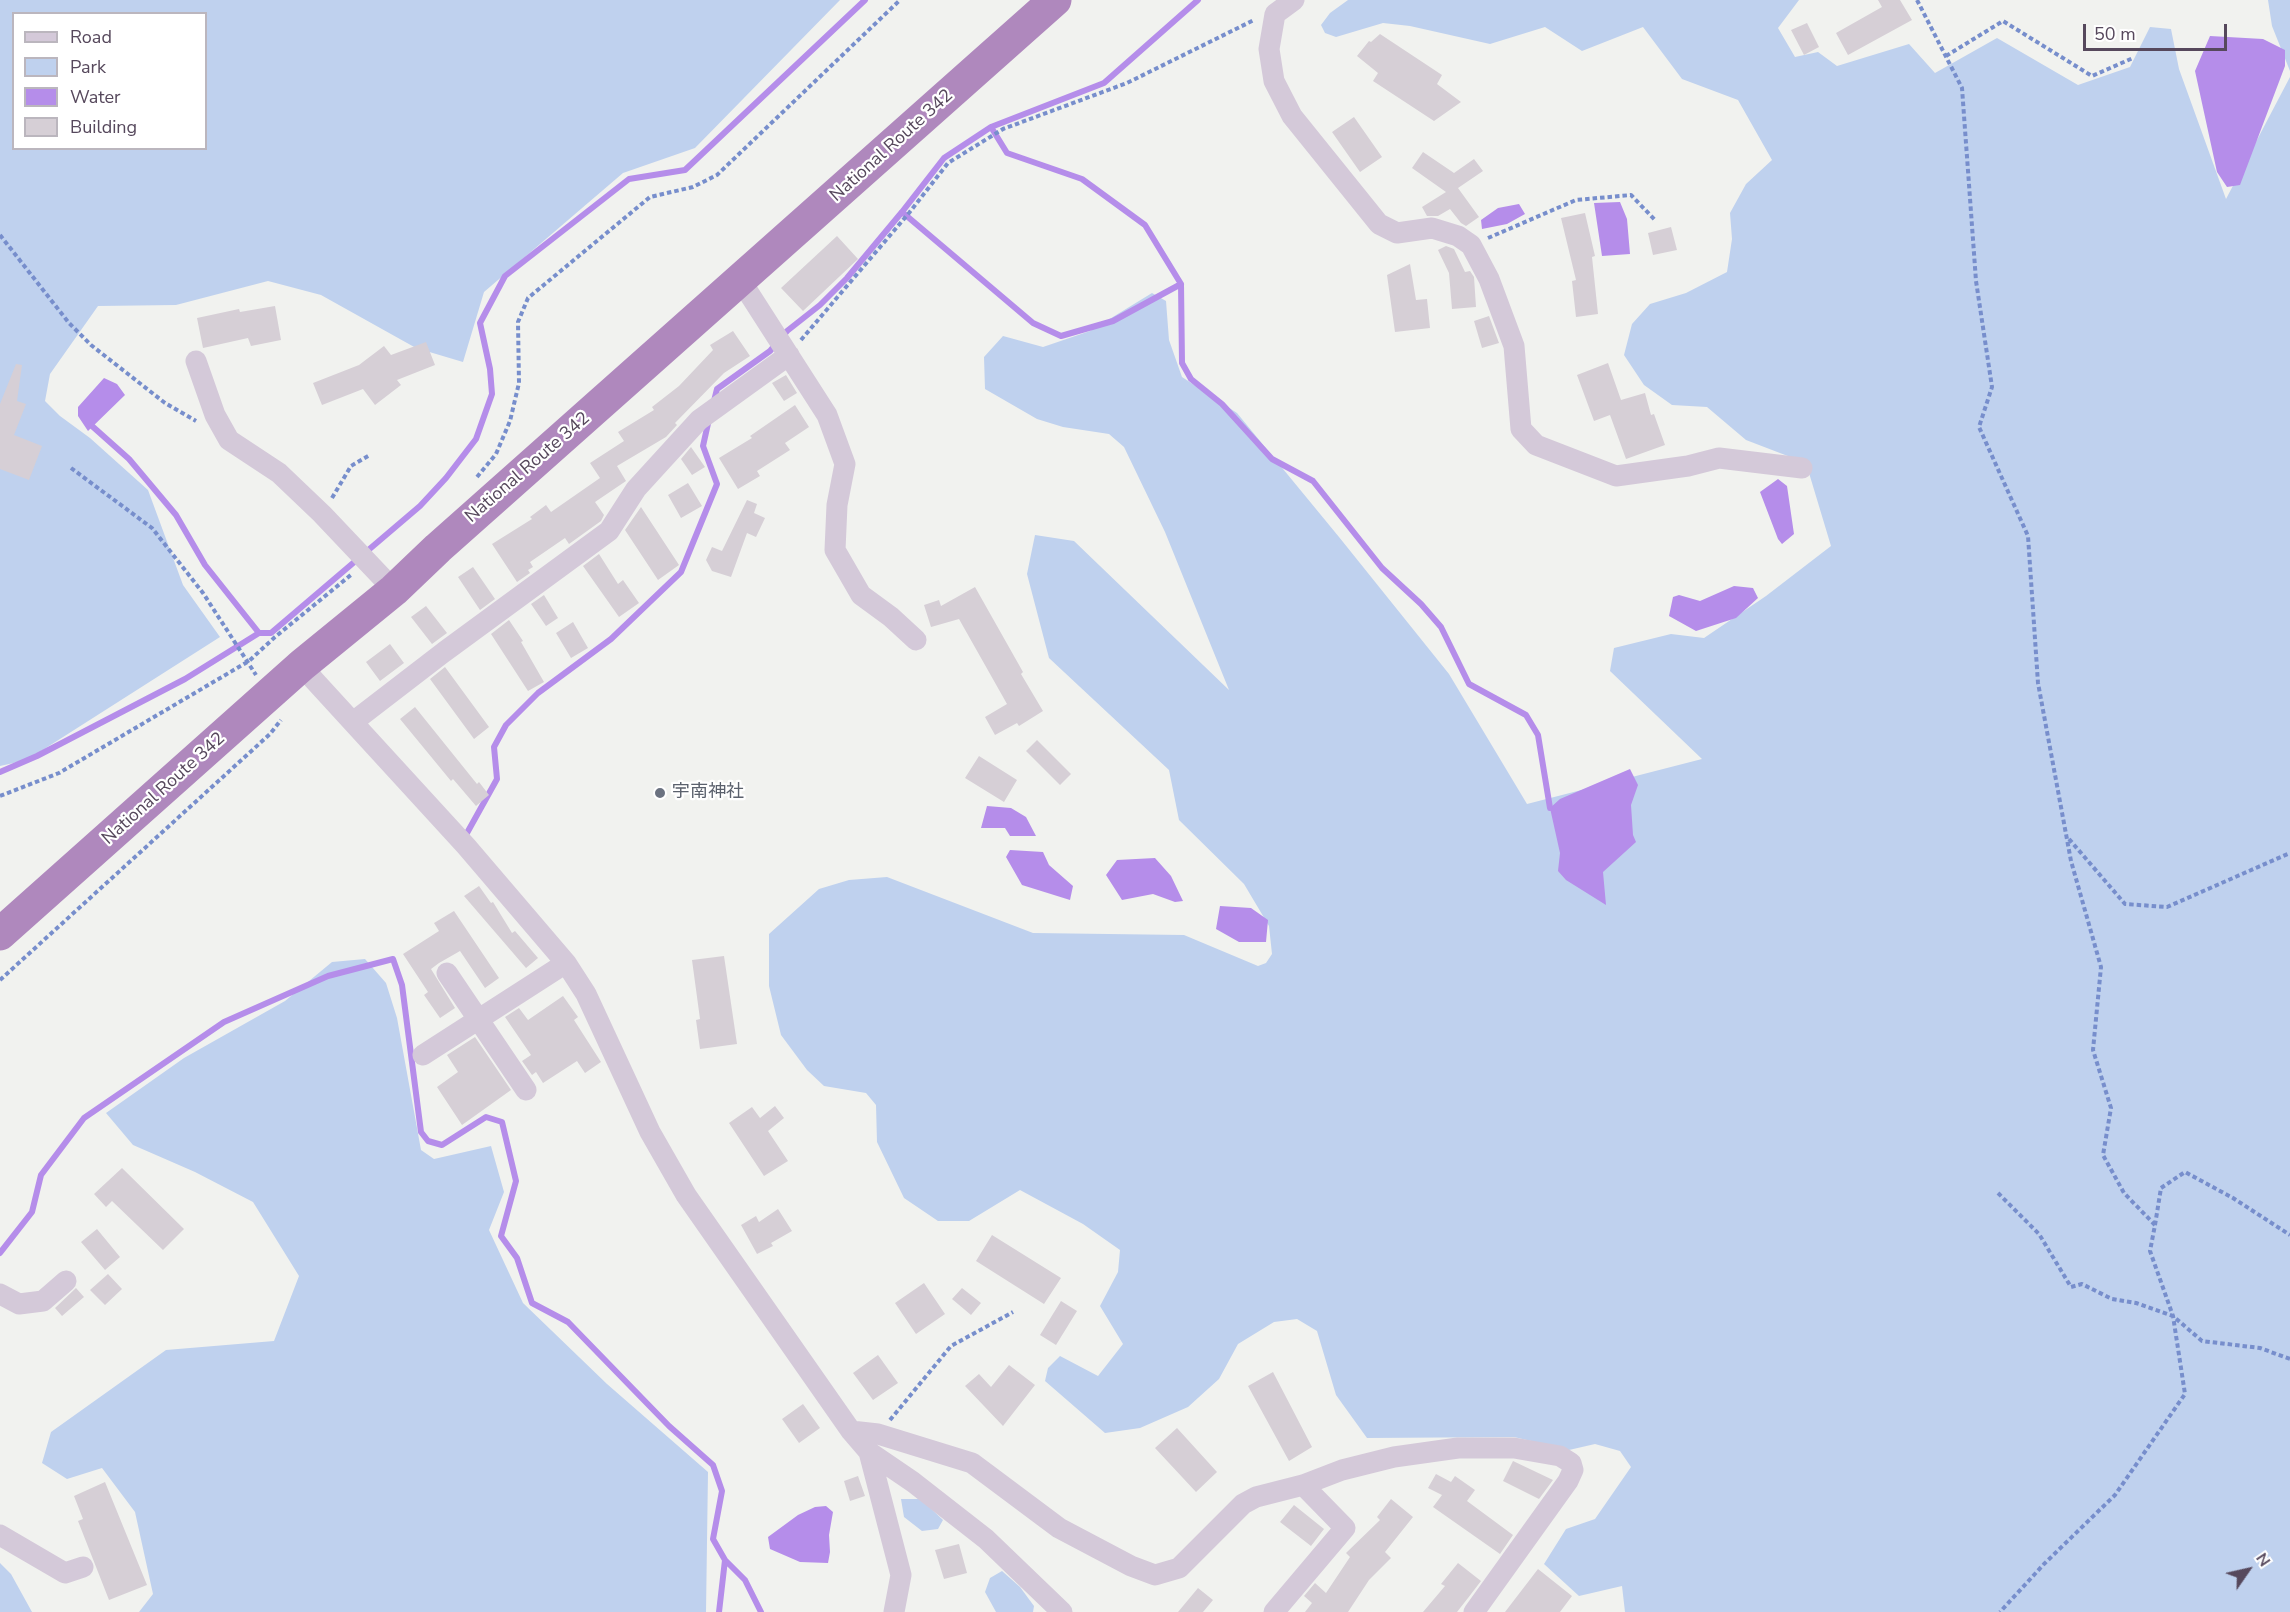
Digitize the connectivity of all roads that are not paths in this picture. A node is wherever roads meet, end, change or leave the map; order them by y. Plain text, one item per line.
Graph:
1 (1055, 0) edge
2 (1294, 0) edge
3 (741, 281) junction
4 (789, 355) junction
5 (195, 361) dead end
6 (1802, 468) dead end
7 (394, 590) junction
8 (916, 640) dead end
9 (302, 665) junction
10 (353, 722) junction
11 (0, 934) edge
12 (566, 963) junction
13 (447, 973) dead end
14 (478, 1019) junction
15 (423, 1055) dead end
16 (526, 1090) dead end
17 (66, 1281) dead end
18 (0, 1294) edge
19 (873, 1443) junction
20 (1303, 1485) junction
21 (0, 1535) edge
22 (83, 1567) dead end
23 (894, 1612) edge
24 (1062, 1612) edge
25 (1274, 1612) edge
26 (1474, 1612) edge

1 - 3 highway, National Route 342
2 - 6 street
3 - 4 street
3 - 7 highway, National Route 342
4 - 8 street
4 - 10 street
5 - 7 street
7 - 9 highway, National Route 342
9 - 10 street
9 - 11 highway, National Route 342
10 - 12 street
12 - 14 street
12 - 19 street
13 - 14 street
14 - 15 street
14 - 16 street
17 - 18 street
19 - 20 street
19 - 23 street
19 - 24 street
20 - 25 street
20 - 26 street
21 - 22 street

